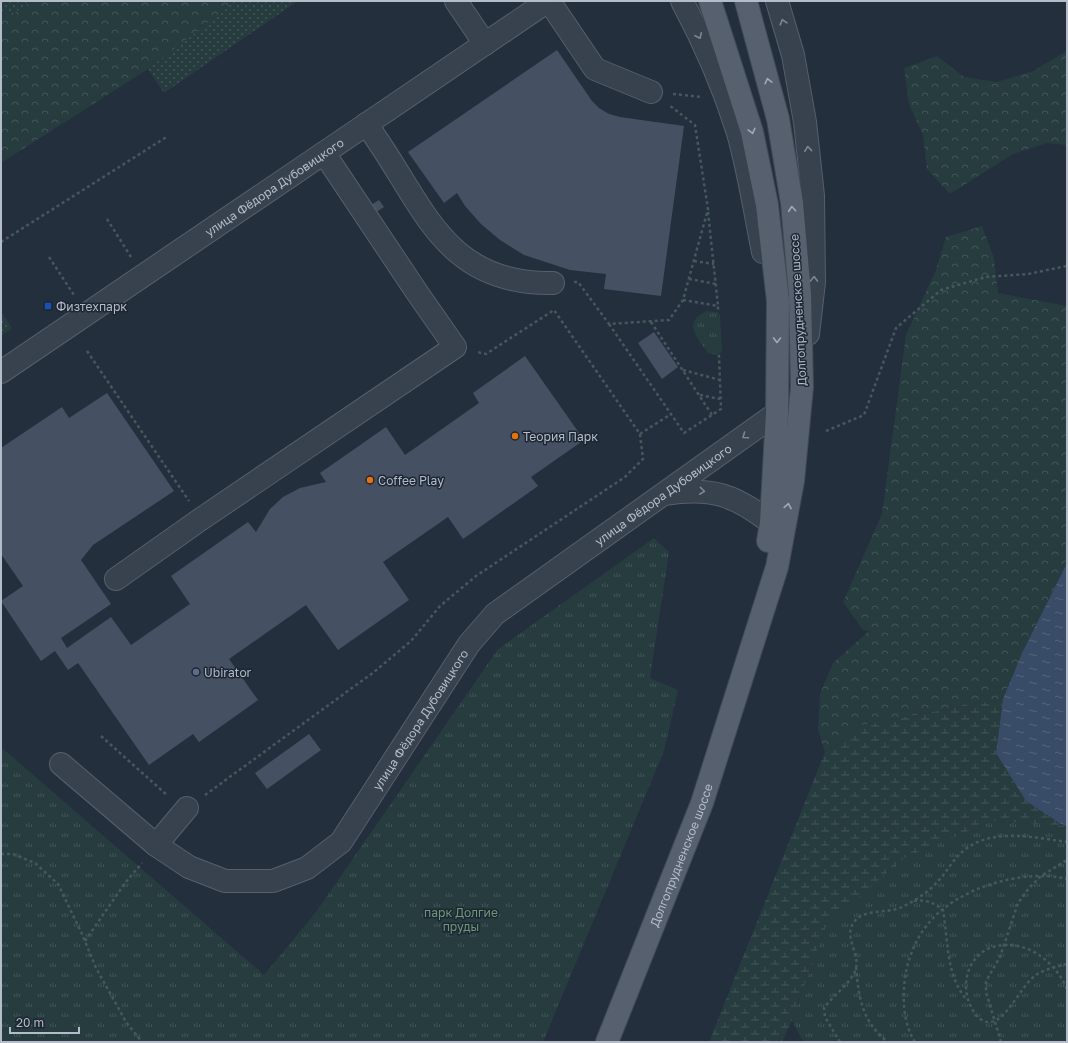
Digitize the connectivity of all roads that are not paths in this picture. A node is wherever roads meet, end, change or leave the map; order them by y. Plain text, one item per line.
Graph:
1 (456, 1) edge
2 (548, 1) edge
3 (682, 1) edge
4 (710, 1) edge
5 (746, 1) edge
6 (777, 1) edge
7 (485, 44) junction
8 (651, 92) road end
9 (366, 124) junction
10 (324, 153) junction
11 (553, 283) road end
12 (778, 301) junction
13 (1, 372) edge
14 (802, 387) junction
15 (777, 413) junction
16 (663, 494) junction
17 (771, 524) junction
18 (116, 579) dead end
19 (747, 665) junction
20 (61, 764) dead end
21 (187, 808) road end
22 (156, 845) junction
23 (607, 1042) edge

1 - 7 street
2 - 7 street, улица Фёдора Дубовицкого
2 - 8 street
3 -> 12 street
4 -> 12 main road, Долгопрудненское шоссе
14 -> 5 main road, Долгопрудненское шоссе
14 -> 6 street
7 - 9 street, улица Фёдора Дубовицкого
9 - 10 street, улица Фёдора Дубовицкого
9 - 11 street
10 - 13 street, улица Фёдора Дубовицкого
10 - 18 street
12 -> 15 main road, Долгопрудненское шоссе
19 -> 14 main road, Долгопрудненское шоссе
15 -> 16 street, улица Фёдора Дубовицкого
15 - 17 main road, Долгопрудненское шоссе
16 -> 17 street
16 - 22 street, улица Фёдора Дубовицкого
17 - 19 main road, Долгопрудненское шоссе
19 - 23 main road, Долгопрудненское шоссе
20 - 22 street, улица Фёдора Дубовицкого
21 - 22 street

